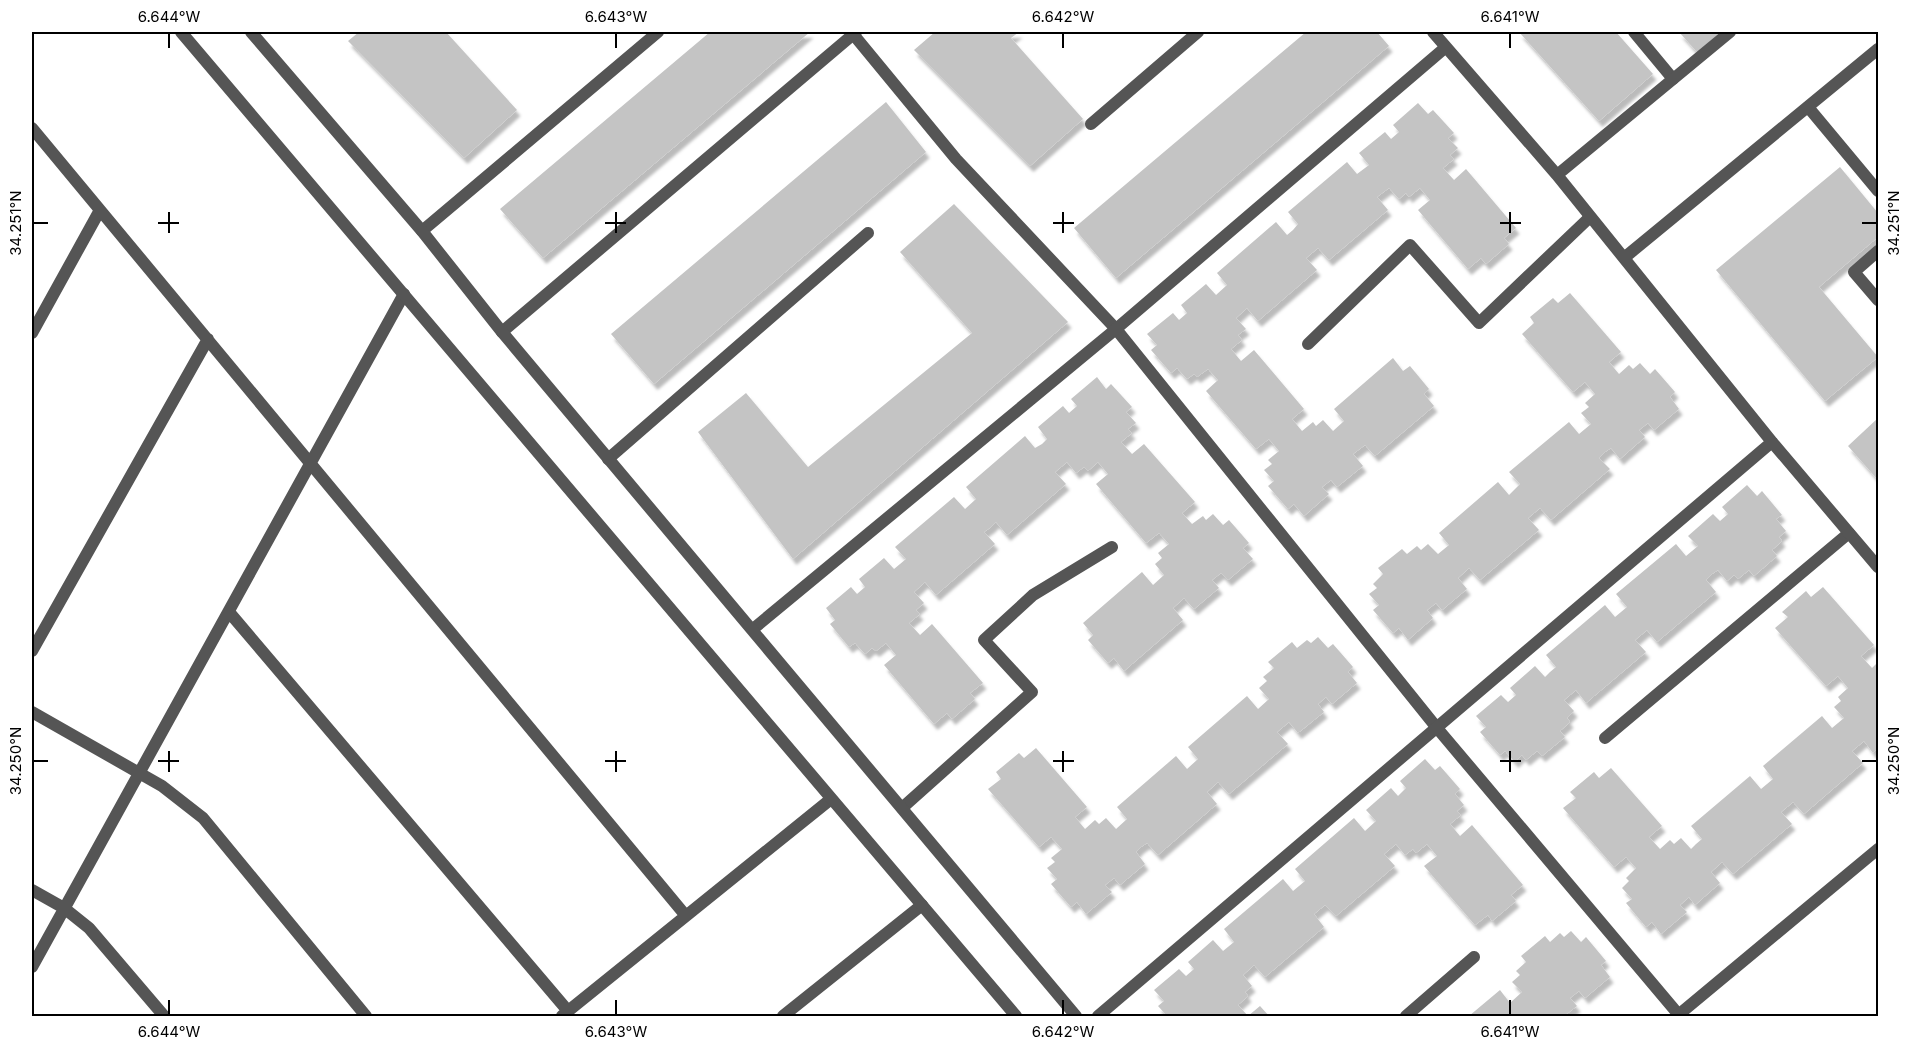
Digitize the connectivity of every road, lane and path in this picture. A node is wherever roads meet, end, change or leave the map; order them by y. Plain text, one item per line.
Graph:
1 (181, 32) edge
2 (251, 32) edge
3 (658, 32) edge
4 (854, 32) edge
5 (1198, 32) edge
6 (1433, 32) edge
7 (1634, 32) edge
8 (1730, 32) edge
9 (1446, 47) junction
10 (1878, 49) edge
11 (1673, 79) junction
12 (1808, 107) junction
13 (1091, 124) dead end
14 (32, 128) edge
15 (1557, 175) junction
16 (1878, 190) edge
17 (100, 210) junction
18 (1589, 218) junction
19 (422, 231) junction
20 (868, 234) dead end
21 (1878, 251) edge
22 (1624, 258) junction
23 (404, 294) junction
24 (1878, 300) edge
25 (1116, 329) junction
26 (502, 332) junction
27 (32, 333) edge
28 (207, 339) junction
29 (1308, 344) dead end
30 (1772, 442) junction
31 (608, 459) junction
32 (312, 465) junction
33 (1849, 533) junction
34 (1112, 547) dead end
35 (1878, 567) edge
36 (229, 612) junction
37 (753, 629) junction
38 (32, 651) edge
39 (32, 712) edge
40 (1437, 728) junction
41 (1605, 738) dead end
42 (140, 771) junction
43 (831, 799) junction
44 (902, 808) junction
45 (1878, 849) edge
46 (32, 890) edge
47 (922, 905) junction
48 (64, 908) junction
49 (686, 916) junction
50 (1474, 957) dead end
51 (32, 967) edge
52 (565, 1014) edge
53 (1678, 1016) edge
54 (164, 1017) edge
55 (366, 1017) edge
56 (783, 1017) edge
57 (1016, 1017) edge
58 (1076, 1017) edge
59 (1098, 1017) edge
60 (1406, 1017) edge

1 - 23 street
2 - 19 street
3 - 19 street
4 - 25 street
4 - 26 street
5 - 13 street
6 - 9 street
7 - 11 street
8 - 11 street
9 - 15 street
9 - 25 street
10 - 12 street
11 - 15 street
12 - 16 street
12 - 22 street
14 - 17 street
15 - 18 street
17 - 27 street
17 - 28 street
18 - 22 street
18 - 29 street
19 - 26 street
20 - 31 street
21 - 24 street
22 - 30 street
23 - 32 street
23 - 43 street
25 - 37 street
25 - 40 street
26 - 31 street
28 - 32 street
28 - 38 street
30 - 33 street
30 - 40 street
31 - 37 street
32 - 36 street
32 - 49 street
33 - 35 street
33 - 41 street
34 - 44 street
36 - 42 street
36 - 52 street
37 - 44 street
39 - 42 street
40 - 53 street
40 - 59 street
42 - 48 street
42 - 55 street
43 - 47 street
43 - 49 street
44 - 58 street
45 - 53 street
46 - 48 street
47 - 56 street
47 - 57 street
48 - 51 street
48 - 54 street
49 - 52 street
50 - 60 street

